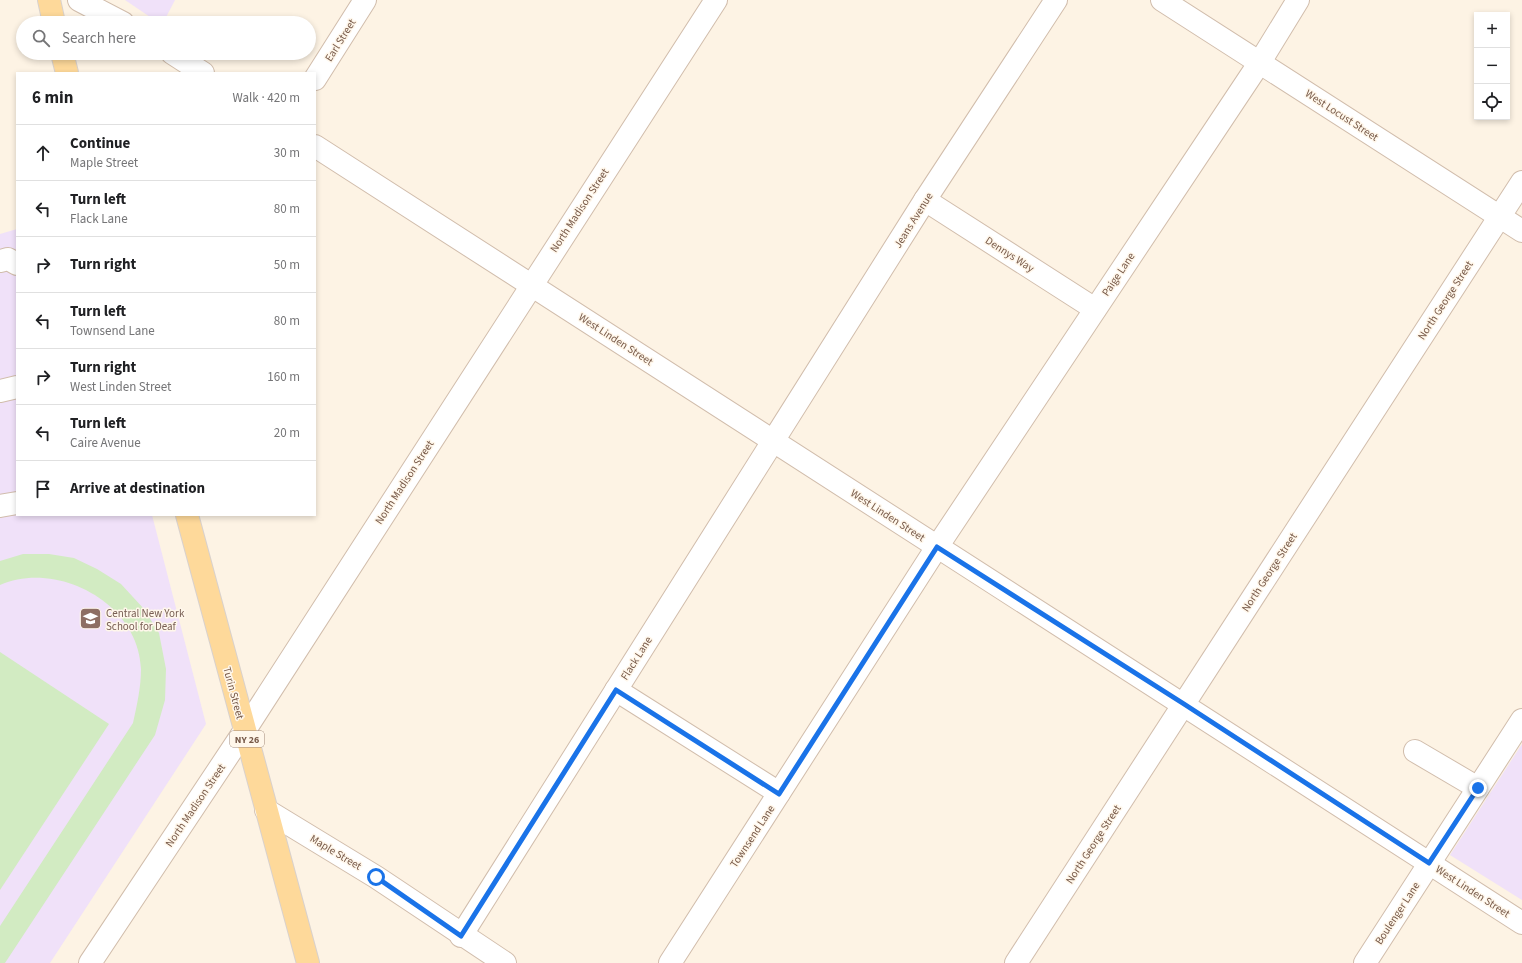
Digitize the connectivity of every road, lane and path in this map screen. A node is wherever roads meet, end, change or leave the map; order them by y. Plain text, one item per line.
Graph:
1 (49, 0) edge
2 (79, 0) edge
3 (365, 0) edge
4 (716, 0) edge
5 (1056, 0) edge
6 (1162, 0) edge
7 (1298, 0) edge
8 (52, 16) edge
9 (110, 16) edge
10 (64, 60) edge
11 (183, 60) edge
12 (1260, 62) junction
13 (67, 72) edge
14 (201, 72) edge
15 (316, 77) edge
16 (316, 147) edge
17 (1522, 182) edge
18 (925, 200) junction
19 (1500, 216) junction
20 (1522, 231) edge
21 (0, 261) edge
22 (16, 263) edge
23 (532, 283) junction
24 (1095, 309) junction
25 (16, 387) edge
26 (0, 391) edge
27 (773, 441) junction
28 (16, 502) edge
29 (0, 506) edge
30 (186, 516) edge
31 (937, 547) junction
32 (616, 690) junction
33 (1184, 704) junction
34 (1522, 720) edge
35 (245, 730) junction
36 (1415, 751) dead end
37 (1478, 788) junction
38 (779, 794) junction
39 (266, 810) junction
40 (1429, 863) junction
41 (1522, 923) edge
42 (461, 936) junction
43 (90, 963) edge
44 (308, 963) edge
45 (505, 963) edge
46 (670, 963) edge
47 (1016, 963) edge
48 (1365, 963) edge

1 - 8 main road
2 - 9 street
3 - 15 street, Earl Street
4 - 23 street, North Madison Street
5 - 18 street, Jeans Avenue
6 - 12 street, West Locust Street
7 - 12 street, Paige Lane
10 - 13 main road
11 - 14 street
12 - 19 street, West Locust Street
12 - 24 street, Paige Lane
16 - 23 street, West Linden Street
17 - 19 street, North George Street
18 - 24 street, Dennys Way
18 - 27 street, Jeans Avenue
19 - 20 street, West Locust Street
19 - 33 street, North George Street
21 - 22 street
23 - 27 street, West Linden Street
23 - 35 street, North Madison Street
24 - 31 street, Paige Lane
25 - 26 street
27 - 31 street, West Linden Street
27 - 32 street, Flack Lane
28 - 29 street
30 - 35 main road, Turin Street / NY 26
31 - 33 street, West Linden Street
31 - 38 street, Townsend Lane
32 - 38 street
32 - 42 street, Flack Lane
33 - 40 street, West Linden Street
33 - 47 street, North George Street
34 - 37 street, Boulenger Lane
35 - 39 main road, Turin Street / NY 26
35 - 43 street, North Madison Street
36 - 37 street
37 - 40 street, Boulenger Lane
38 - 46 street, Townsend Lane
39 - 42 street, Maple Street
39 - 44 main road, Turin Street / NY 26
40 - 41 street, West Linden Street
40 - 48 street, Boulenger Lane
42 - 45 street, Maple Street

